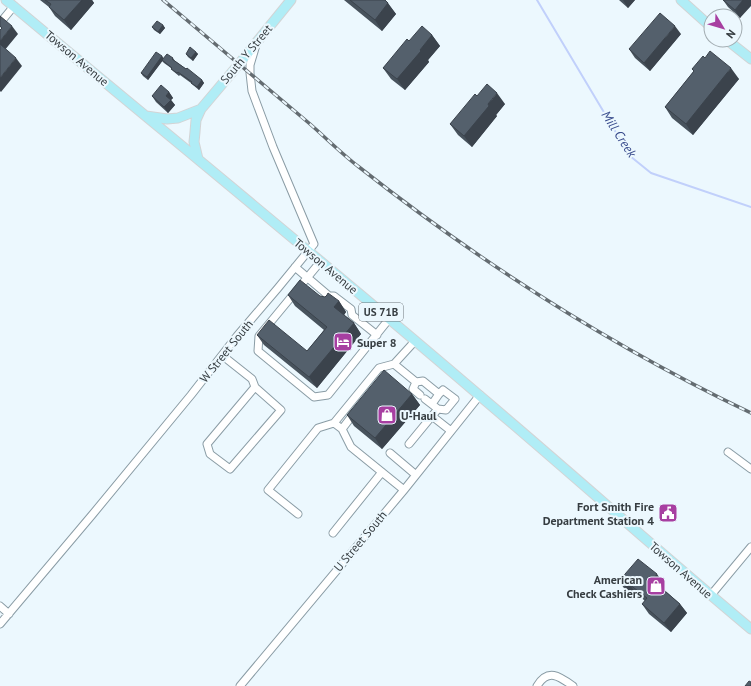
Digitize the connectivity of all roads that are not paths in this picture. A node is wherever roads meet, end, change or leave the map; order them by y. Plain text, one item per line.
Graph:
1 (6, 0) edge
2 (291, 0) edge
3 (681, 0) edge
4 (14, 6) junction
5 (703, 20) edge
6 (0, 23) edge
7 (258, 41) junction
8 (737, 48) edge
9 (751, 59) edge
10 (201, 109) junction
11 (146, 116) junction
12 (198, 159) junction
13 (308, 251) junction
14 (321, 261) junction
15 (295, 267) junction
16 (308, 277) junction
17 (389, 320) junction
18 (377, 335) junction
19 (415, 341) junction
20 (223, 356) junction
21 (394, 364) junction
22 (373, 375) junction
23 (381, 381) edge
24 (416, 382) junction
25 (255, 387) junction
26 (439, 394) junction
27 (480, 395) junction
28 (432, 404) junction
29 (361, 405) edge
30 (438, 409) junction
31 (432, 416) junction
32 (334, 423) junction
33 (342, 429) junction
34 (451, 431) junction
35 (409, 444) dead end
36 (728, 452) dead end
37 (390, 453) dead end
38 (751, 469) edge
39 (382, 472) junction
40 (416, 475) junction
41 (404, 490) junction
42 (298, 514) dead end
43 (332, 533) dead end
44 (751, 547) edge
45 (711, 595) junction
46 (0, 606) edge
47 (9, 614) junction
48 (0, 624) edge
49 (751, 629) edge
50 (538, 684) edge
51 (240, 686) edge
52 (573, 686) edge

1 - 4 main road, Towson Avenue / US 71B
2 - 7 main road, South Y Street
3 - 5 main road
4 - 6 street
4 - 11 main road, Towson Avenue / US 71B
7 - 10 main road, South Y Street
7 - 13 street
8 - 9 main road
10 - 11 main road, South Y Street
10 - 12 main road, South Y Street
11 - 12 main road, Towson Avenue / US 71B
12 - 13 main road, Towson Avenue / US 71B
13 - 14 main road, Towson Avenue / US 71B
13 - 15 street, W Street South
14 - 16 street
14 - 17 main road, Towson Avenue / US 71B
15 - 16 street
15 - 20 street, W Street South
16 - 18 street
16 - 18 street
17 - 18 street
17 - 19 main road, Towson Avenue / US 71B
19 - 21 street
19 - 27 main road, Towson Avenue / US 71B
20 - 25 street
20 - 47 street, W Street South
21 - 22 street
21 - 24 street
22 - 23 street
22 - 32 street
24 - 26 street
24 - 28 street
25 - 25 street
26 - 28 street
26 - 30 street
27 - 34 street, U Street South
27 - 45 main road, Towson Avenue / US 71B
28 - 30 street
29 - 33 street
30 - 31 street
31 - 34 street
31 - 35 street
32 - 33 street
32 - 42 street
33 - 39 street
34 - 40 street, U Street South
36 - 38 street
37 - 40 street
39 - 41 street
39 - 43 street
40 - 41 street, U Street South
41 - 51 street, U Street South
44 - 45 street
45 - 49 main road, Towson Avenue / US 71B
46 - 47 street
47 - 48 street, W Street South
50 - 52 street

